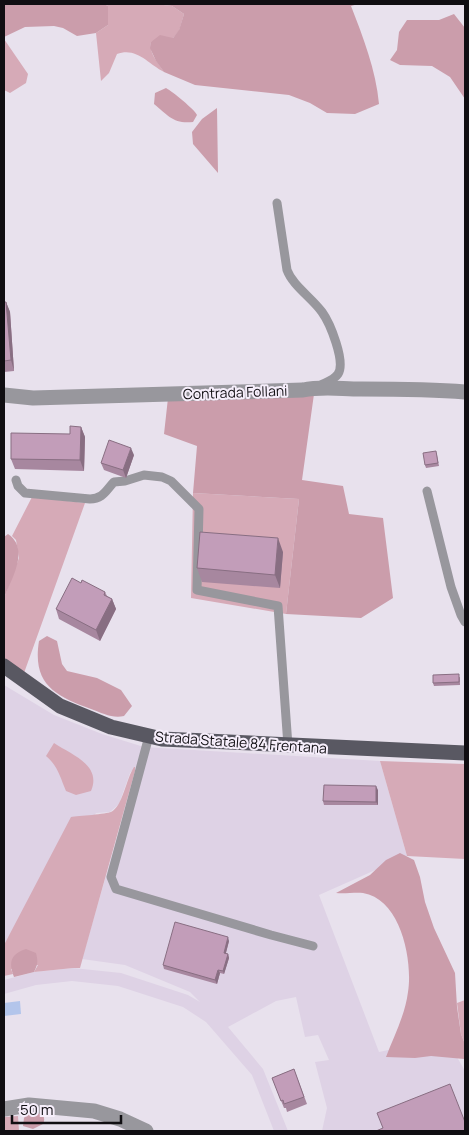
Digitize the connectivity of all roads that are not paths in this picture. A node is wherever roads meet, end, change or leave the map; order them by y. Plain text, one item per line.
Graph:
1 (277, 203) dead end
2 (316, 387) junction
3 (465, 392) edge
4 (4, 396) edge
5 (16, 480) dead end
6 (427, 491) dead end
7 (465, 622) edge
8 (4, 666) edge
9 (149, 736) junction
10 (288, 746) junction
11 (465, 753) edge
12 (313, 946) dead end
13 (4, 1109) edge
14 (146, 1131) edge

1 - 2 lane
2 - 3 street, Contrada Follani
2 - 4 street, Contrada Follani
5 - 10 lane
6 - 7 lane
8 - 9 main road, Strada Statale 84 Frentana
9 - 10 main road, Strada Statale 84 Frentana
9 - 12 lane
10 - 11 main road, Strada Statale 84 Frentana
13 - 14 street

